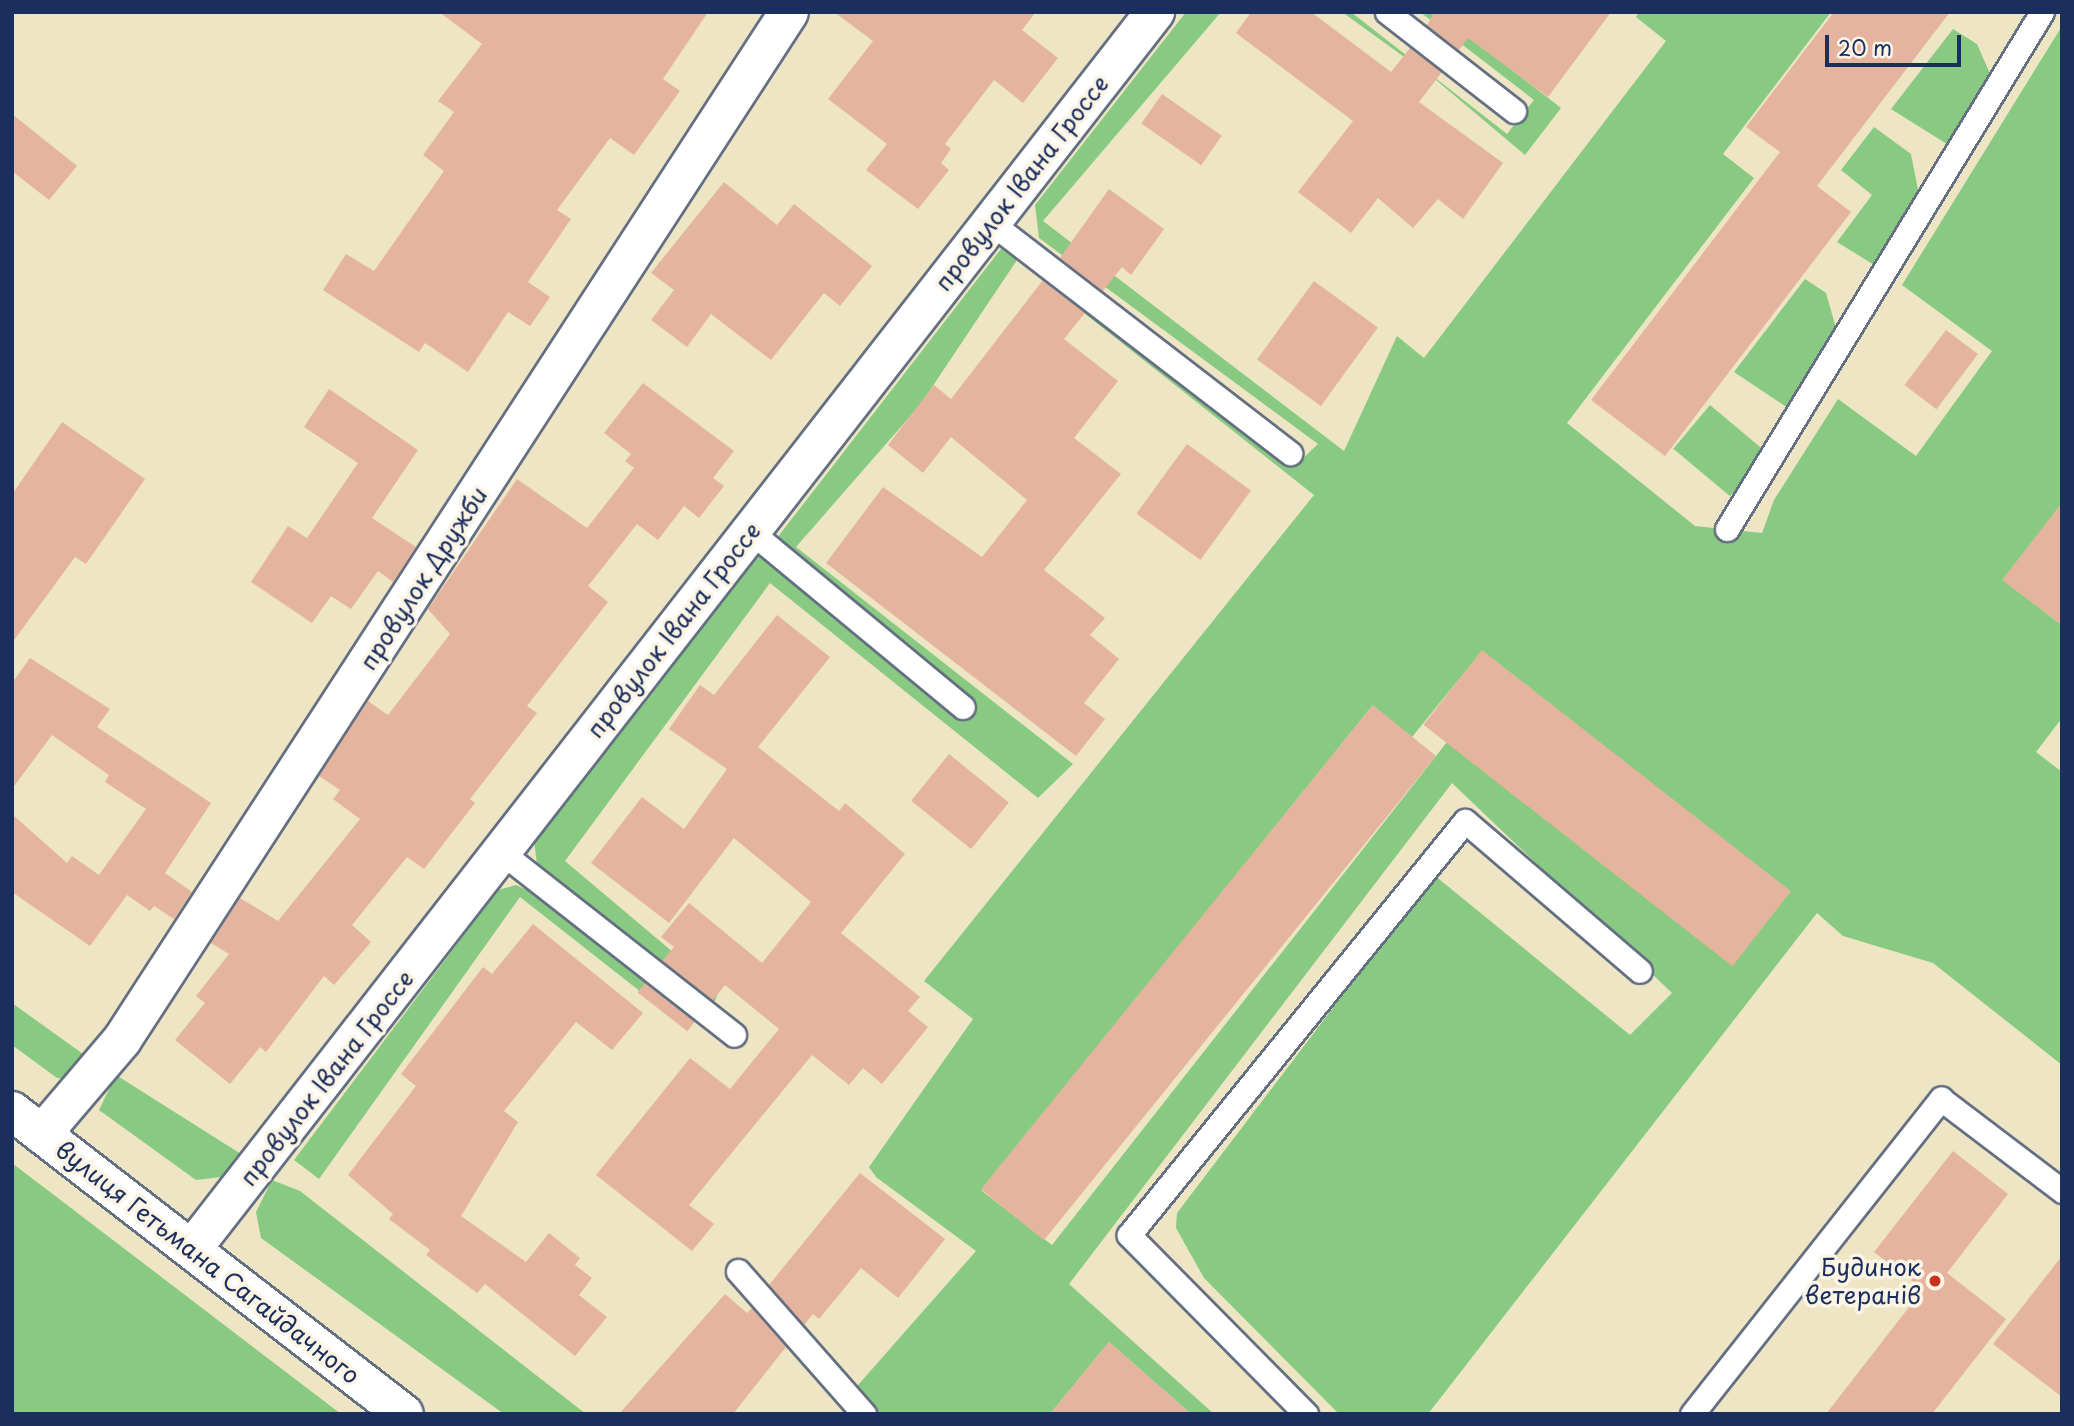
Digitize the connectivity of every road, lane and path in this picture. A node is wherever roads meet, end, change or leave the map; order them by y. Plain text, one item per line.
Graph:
1 (789, 12) edge
2 (1155, 12) edge
3 (1387, 12) edge
4 (2042, 12) edge
5 (1514, 111) dead end
6 (990, 222) junction
7 (1290, 453) dead end
8 (1727, 528) dead end
9 (750, 531) junction
10 (963, 707) dead end
11 (501, 852) junction
12 (1640, 971) dead end
13 (734, 1035) dead end
14 (27, 1123) edge
15 (2062, 1191) edge
16 (192, 1249) junction
17 (738, 1271) dead end
18 (404, 1414) edge
19 (864, 1414) edge
20 (1306, 1414) edge
21 (1692, 1414) edge

1 - 14 street, провулок Дружби
2 - 6 street, провулок Івана Гроссе
3 - 5 lane
4 - 8 lane
6 - 7 lane
6 - 9 street, провулок Івана Гроссе
9 - 10 lane
9 - 11 street, провулок Івана Гроссе
11 - 13 lane
11 - 16 street, провулок Івана Гроссе
12 - 20 lane
14 - 16 street, вулиця Гетьмана Сагайдачного
15 - 21 lane
16 - 18 street, вулиця Гетьмана Сагайдачного
17 - 19 lane

